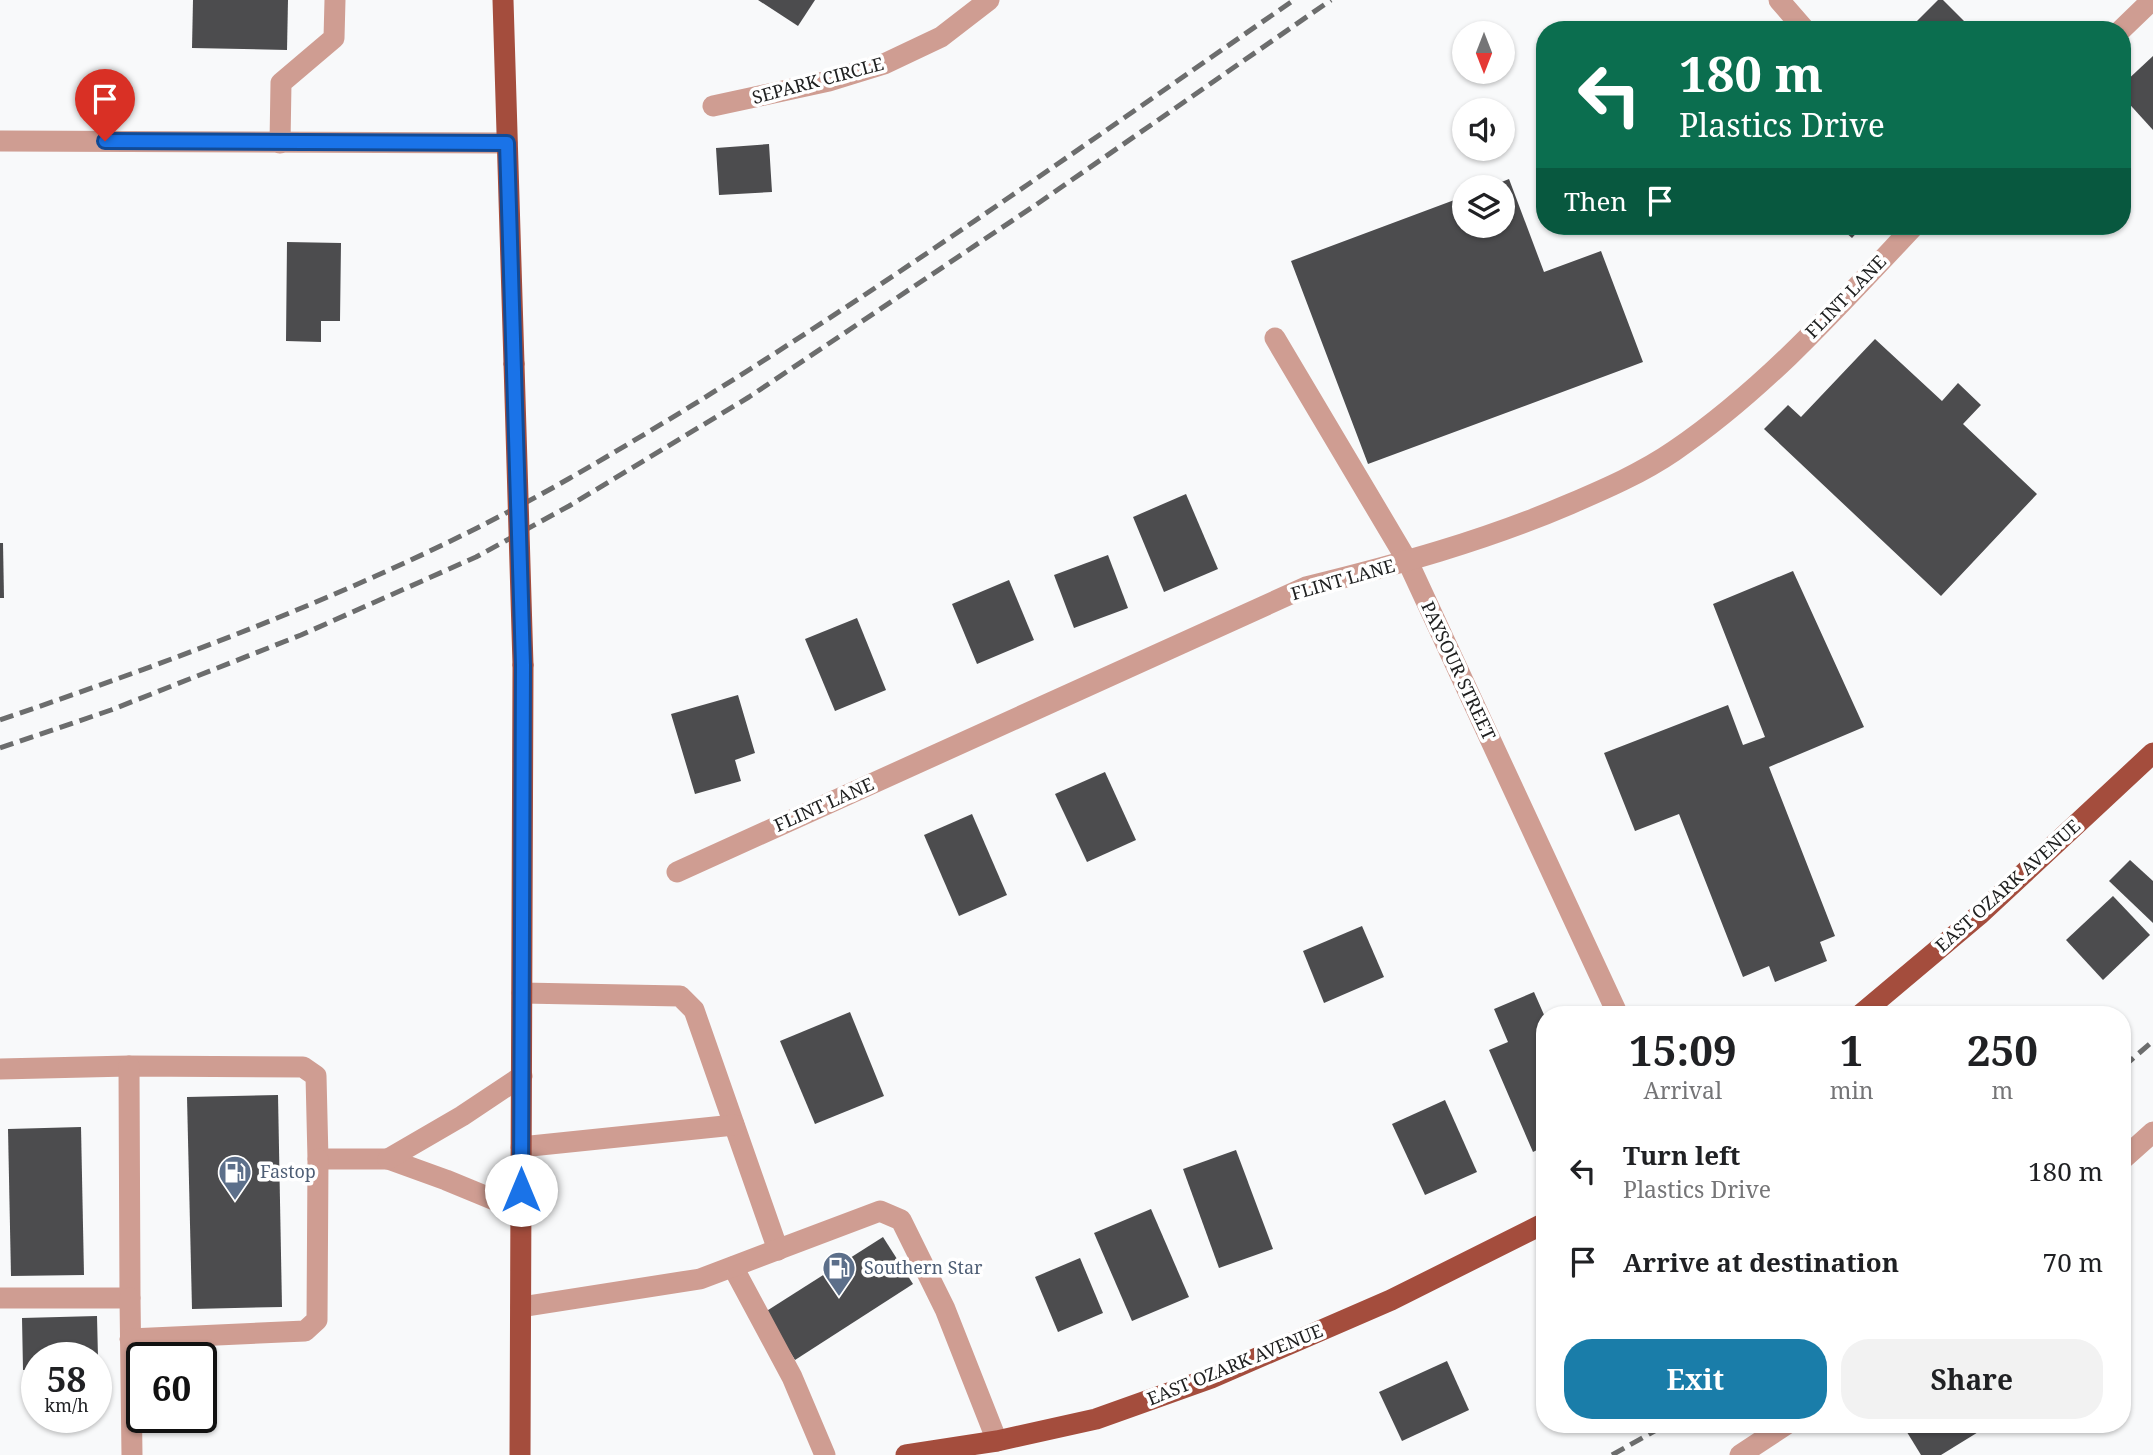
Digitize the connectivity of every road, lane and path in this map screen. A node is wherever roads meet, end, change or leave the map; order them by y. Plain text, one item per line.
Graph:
1 (335, 0) edge
2 (503, 0) edge
3 (989, 0) edge
4 (1779, 0) edge
5 (2152, 0) edge
6 (1797, 21) edge
7 (2130, 21) edge
8 (713, 106) dead end
9 (0, 141) edge
10 (280, 143) junction
11 (507, 143) junction
12 (1906, 235) edge
13 (1275, 338) dead end
14 (1408, 562) junction
15 (2153, 753) edge
16 (677, 872) dead end
17 (522, 993) junction
18 (1614, 1006) edge
19 (1871, 1006) edge
20 (129, 1066) junction
21 (0, 1069) edge
22 (522, 1076) junction
23 (734, 1125) junction
24 (2153, 1132) edge
25 (521, 1147) junction
26 (2131, 1153) edge
27 (318, 1159) junction
28 (388, 1159) junction
29 (521, 1211) junction
30 (1536, 1228) edge
31 (778, 1250) junction
32 (733, 1267) junction
33 (0, 1298) edge
34 (130, 1298) junction
35 (521, 1307) junction
36 (130, 1339) junction
37 (1773, 1433) edge
38 (997, 1441) junction
39 (132, 1455) edge
40 (520, 1455) edge
41 (825, 1455) edge
42 (906, 1455) edge
43 (1740, 1455) edge

1 - 10 street
2 - 11 main road
3 - 8 street, SEPARK CIRCLE
4 - 6 street
5 - 7 street
9 - 10 street
10 - 11 street
11 - 17 main road, bridge
12 - 14 street, FLINT LANE
13 - 14 street, PAYSOUR STREET
14 - 16 street, FLINT LANE
14 - 18 street, PAYSOUR STREET
15 - 19 main road, EAST OZARK AVENUE
17 - 22 main road
17 - 23 street
20 - 21 street
20 - 27 street
20 - 34 street
22 - 25 main road
22 - 28 street
23 - 25 street
23 - 31 street
24 - 26 street
25 - 29 main road
27 - 28 street
27 - 36 street
28 - 29 street
29 - 35 main road
30 - 38 main road, EAST OZARK AVENUE
31 - 32 street
31 - 38 street
32 - 35 street
32 - 41 street
33 - 34 street
34 - 36 street
35 - 40 main road
36 - 39 street
37 - 43 street
38 - 42 main road, EAST OZARK AVENUE

